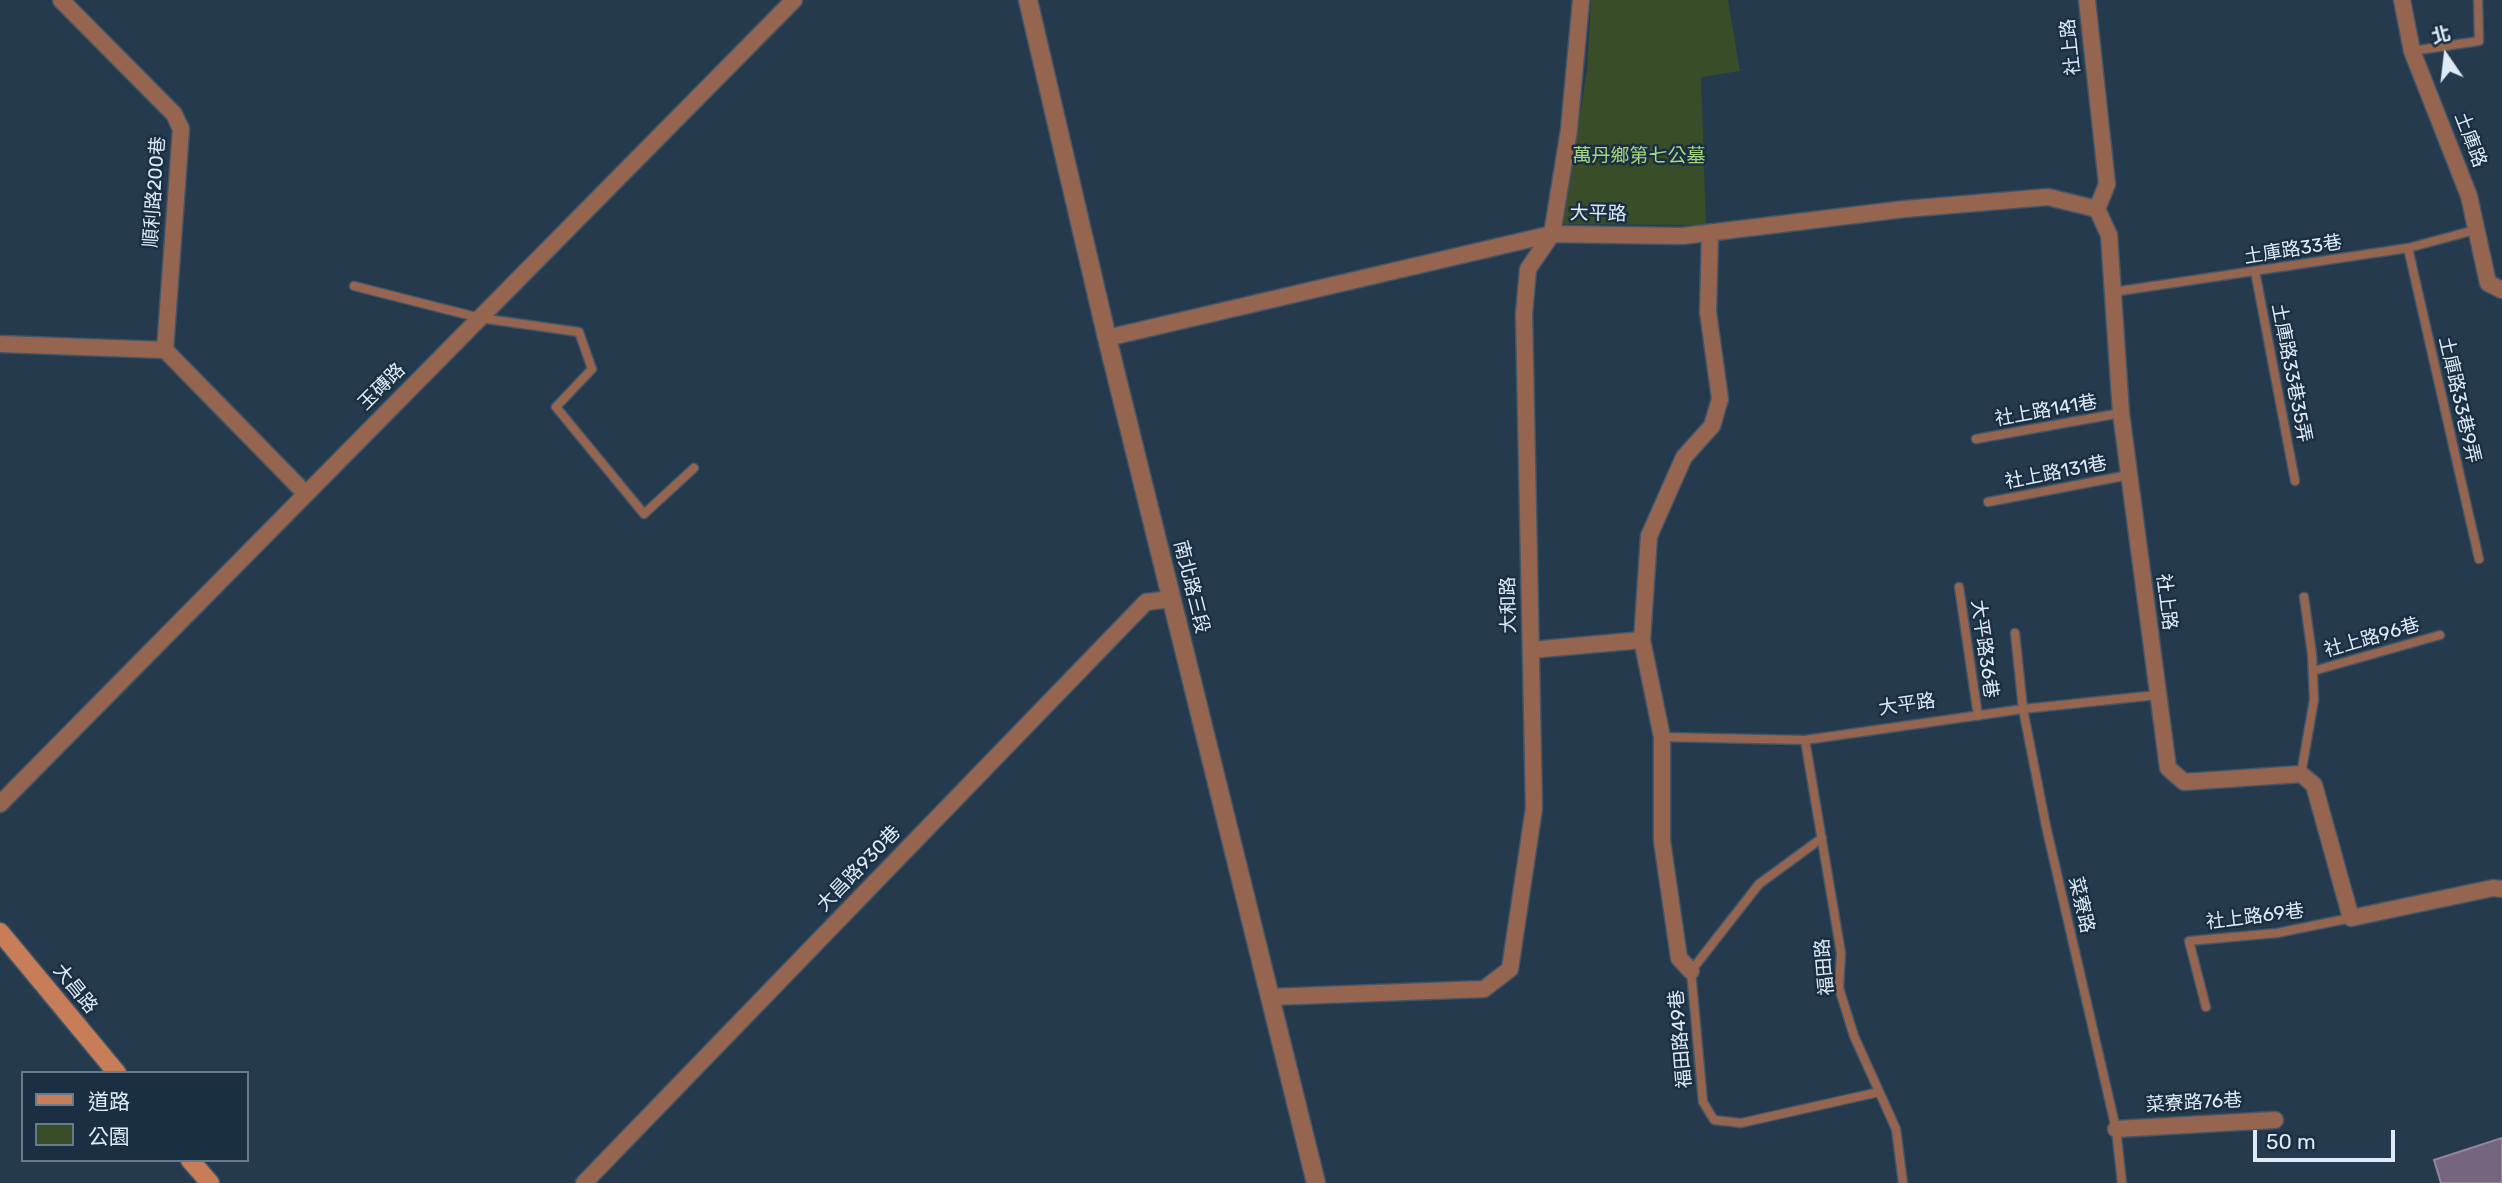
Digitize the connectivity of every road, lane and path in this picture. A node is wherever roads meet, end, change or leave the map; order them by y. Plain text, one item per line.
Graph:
1 (61, 0) edge
2 (794, 0) edge
3 (1028, 0) edge
4 (1580, 0) edge
5 (2087, 0) edge
6 (2402, 0) edge
7 (2477, 0) edge
8 (2412, 51) junction
9 (2097, 209) junction
10 (2475, 230) junction
11 (1710, 233) junction
12 (1552, 234) junction
13 (2408, 248) junction
14 (2255, 271) junction
15 (354, 286) dead end
16 (2502, 290) edge
17 (2113, 292) junction
18 (480, 318) junction
19 (1107, 338) junction
20 (0, 344) edge
21 (165, 350) junction
22 (2121, 413) junction
23 (1976, 439) dead end
24 (694, 468) dead end
25 (2129, 475) junction
26 (2295, 481) dead end
27 (306, 494) junction
28 (1988, 502) dead end
29 (2479, 559) dead end
30 (1959, 587) dead end
31 (2304, 597) dead end
32 (1172, 599) junction
33 (2015, 634) dead end
34 (2440, 635) dead end
35 (1642, 640) junction
36 (1531, 650) junction
37 (2312, 671) junction
38 (2157, 695) junction
39 (2022, 709) junction
40 (1978, 716) junction
41 (1662, 737) junction
42 (1805, 740) junction
43 (2301, 774) junction
44 (0, 804) edge
45 (1822, 838) junction
46 (2502, 889) edge
47 (2351, 918) junction
48 (0, 932) edge
49 (1691, 971) junction
50 (1270, 997) junction
51 (2206, 1007) dead end
52 (115, 1071) edge
53 (1879, 1092) junction
54 (2275, 1120) dead end
55 (2116, 1129) junction
56 (192, 1162) edge
57 (210, 1183) edge
58 (584, 1183) edge
59 (1316, 1183) edge
60 (1903, 1183) edge
61 (2122, 1183) edge

1 - 21 street, 順利路200巷
2 - 18 street, 玉磚路
3 - 19 street, 南北路三段
4 - 12 street, 大和路
5 - 9 street, 社上路
6 - 8 street, 土庫路
7 - 8 lane
8 - 10 street, 土庫路
9 - 11 street, 大平路
9 - 17 street, 社上路
10 - 13 lane, 土庫路33巷
10 - 16 street, 土庫路
11 - 12 street, 大平路
11 - 35 street
12 - 19 street, 大平路
12 - 36 street, 大和路
13 - 14 lane, 土庫路33巷
13 - 29 lane, 土庫路33巷9弄
14 - 17 lane, 土庫路33巷
14 - 26 lane, 土庫路33巷35弄
15 - 18 lane
17 - 22 street, 社上路
18 - 24 lane
18 - 27 street, 玉磚路
19 - 32 street, 南北路三段
20 - 21 street
21 - 27 street
22 - 23 lane, 社上路141巷
22 - 25 street, 社上路
25 - 28 lane, 社上路131巷
25 - 38 street, 社上路
27 - 44 street, 玉磚路
30 - 40 lane, 大平路36巷
31 - 37 lane, 社上路96巷
32 - 50 street, 南北路三段
32 - 58 street, 大昌路930巷
33 - 39 lane, 菜寮路
34 - 37 lane, 社上路96巷
35 - 36 street
35 - 41 street
36 - 50 street, 大和路
37 - 43 lane, 社上路96巷
38 - 39 lane, 大平路
38 - 43 street, 社上路
39 - 40 lane, 大平路
39 - 55 lane, 菜寮路
40 - 42 lane, 大平路
41 - 42 lane, 大平路
41 - 49 street
42 - 45 lane, 福田路
43 - 47 street
45 - 49 lane, 福田路49巷
45 - 53 lane, 福田路
46 - 47 street
47 - 51 lane, 社上路69巷
48 - 52 main road, 大昌路
49 - 53 lane, 福田路49巷
50 - 59 street, 南北路三段
53 - 60 lane, 福田路
54 - 55 street, 菜寮路76巷
55 - 61 lane, 菜寮路
56 - 57 main road

